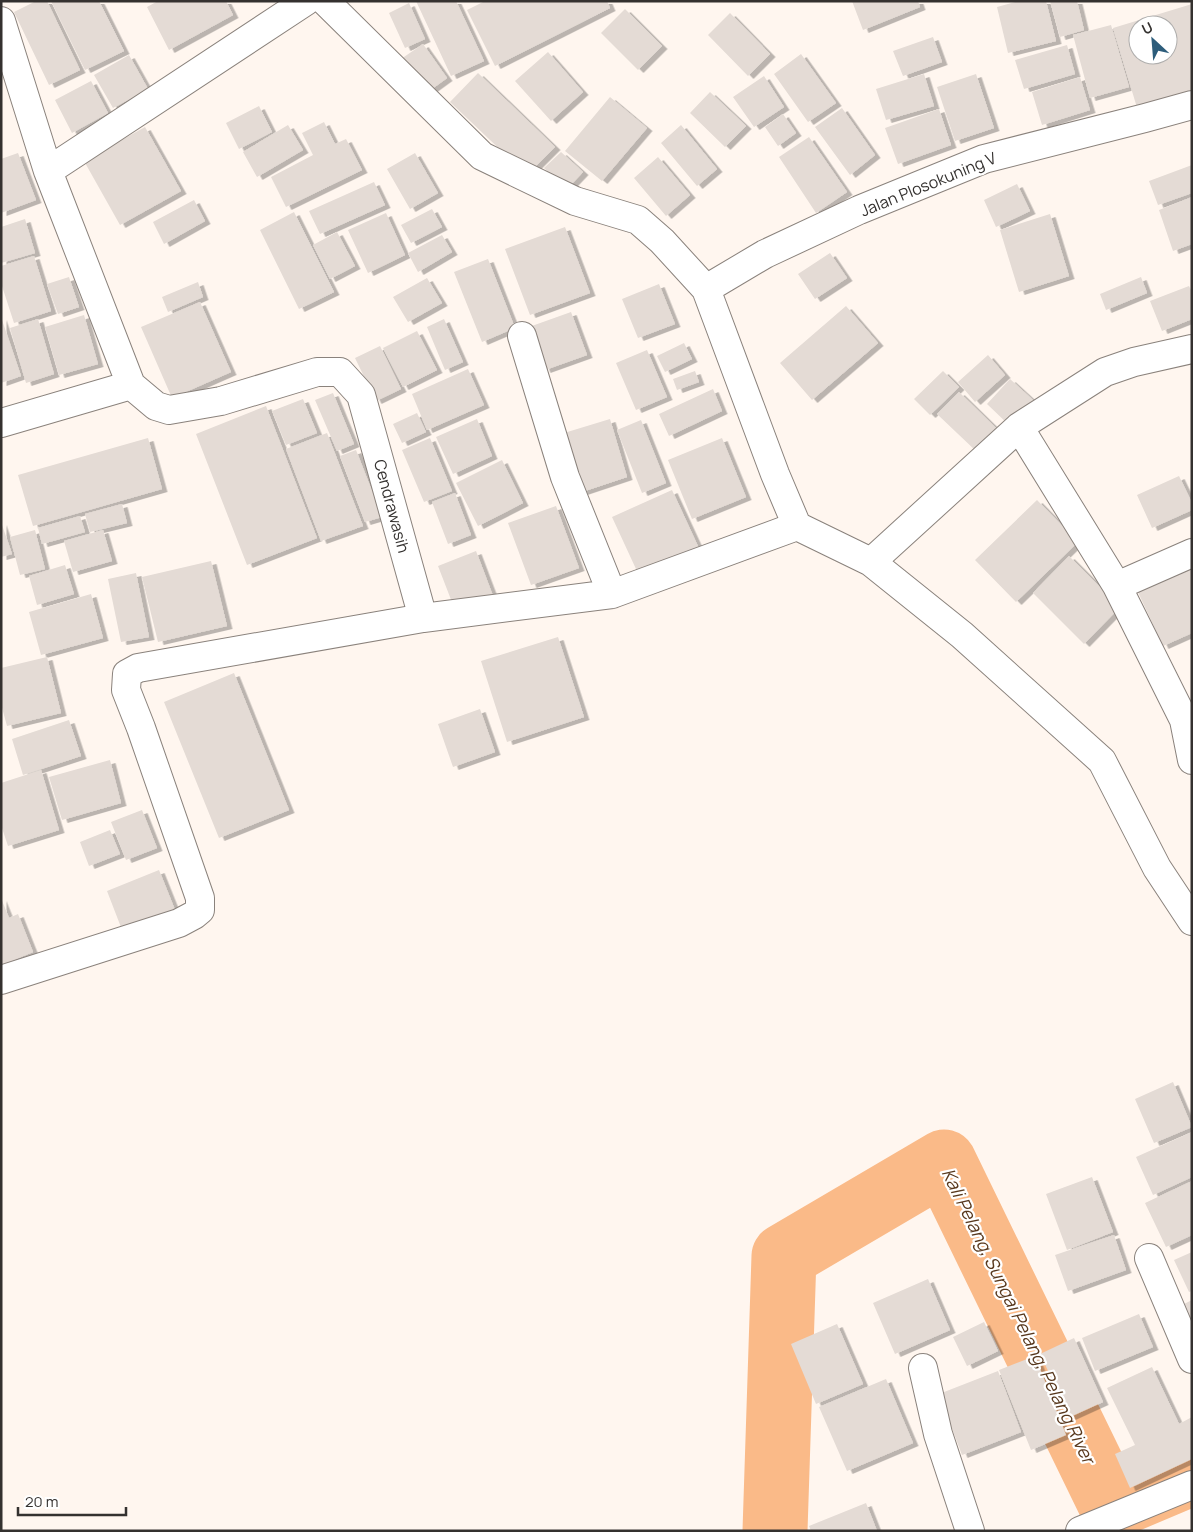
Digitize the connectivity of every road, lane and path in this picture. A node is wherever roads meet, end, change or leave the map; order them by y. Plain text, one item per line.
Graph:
1 (306, 1) edge
2 (325, 1) edge
3 (1, 21) edge
4 (1192, 104) edge
5 (48, 171) junction
6 (706, 289) junction
7 (522, 336) dead end
8 (1192, 349) edge
9 (131, 385) junction
10 (1, 423) edge
11 (1019, 426) junction
12 (797, 526) junction
13 (1192, 553) edge
14 (871, 562) junction
15 (1117, 586) junction
16 (612, 594) junction
17 (423, 618) junction
18 (1192, 760) edge
19 (1192, 921) edge
20 (1, 980) edge
21 (1149, 1258) dead end
22 (1192, 1359) edge
23 (923, 1368) dead end
24 (1192, 1485) edge
25 (1133, 1521) edge
26 (970, 1531) edge
27 (1080, 1531) edge

1 - 5 street
2 - 6 street
3 - 5 street
4 - 6 street, Jalan Plosokuning V
5 - 9 street
6 - 12 street
7 - 16 street
8 - 11 street
9 - 10 street
9 - 17 street, Cendrawasih
11 - 14 street
11 - 15 street
12 - 14 street
12 - 16 street
13 - 15 street
14 - 19 street
15 - 18 street
16 - 17 street
17 - 20 street
21 - 22 street
23 - 26 street
24 - 25 street
25 - 27 street

